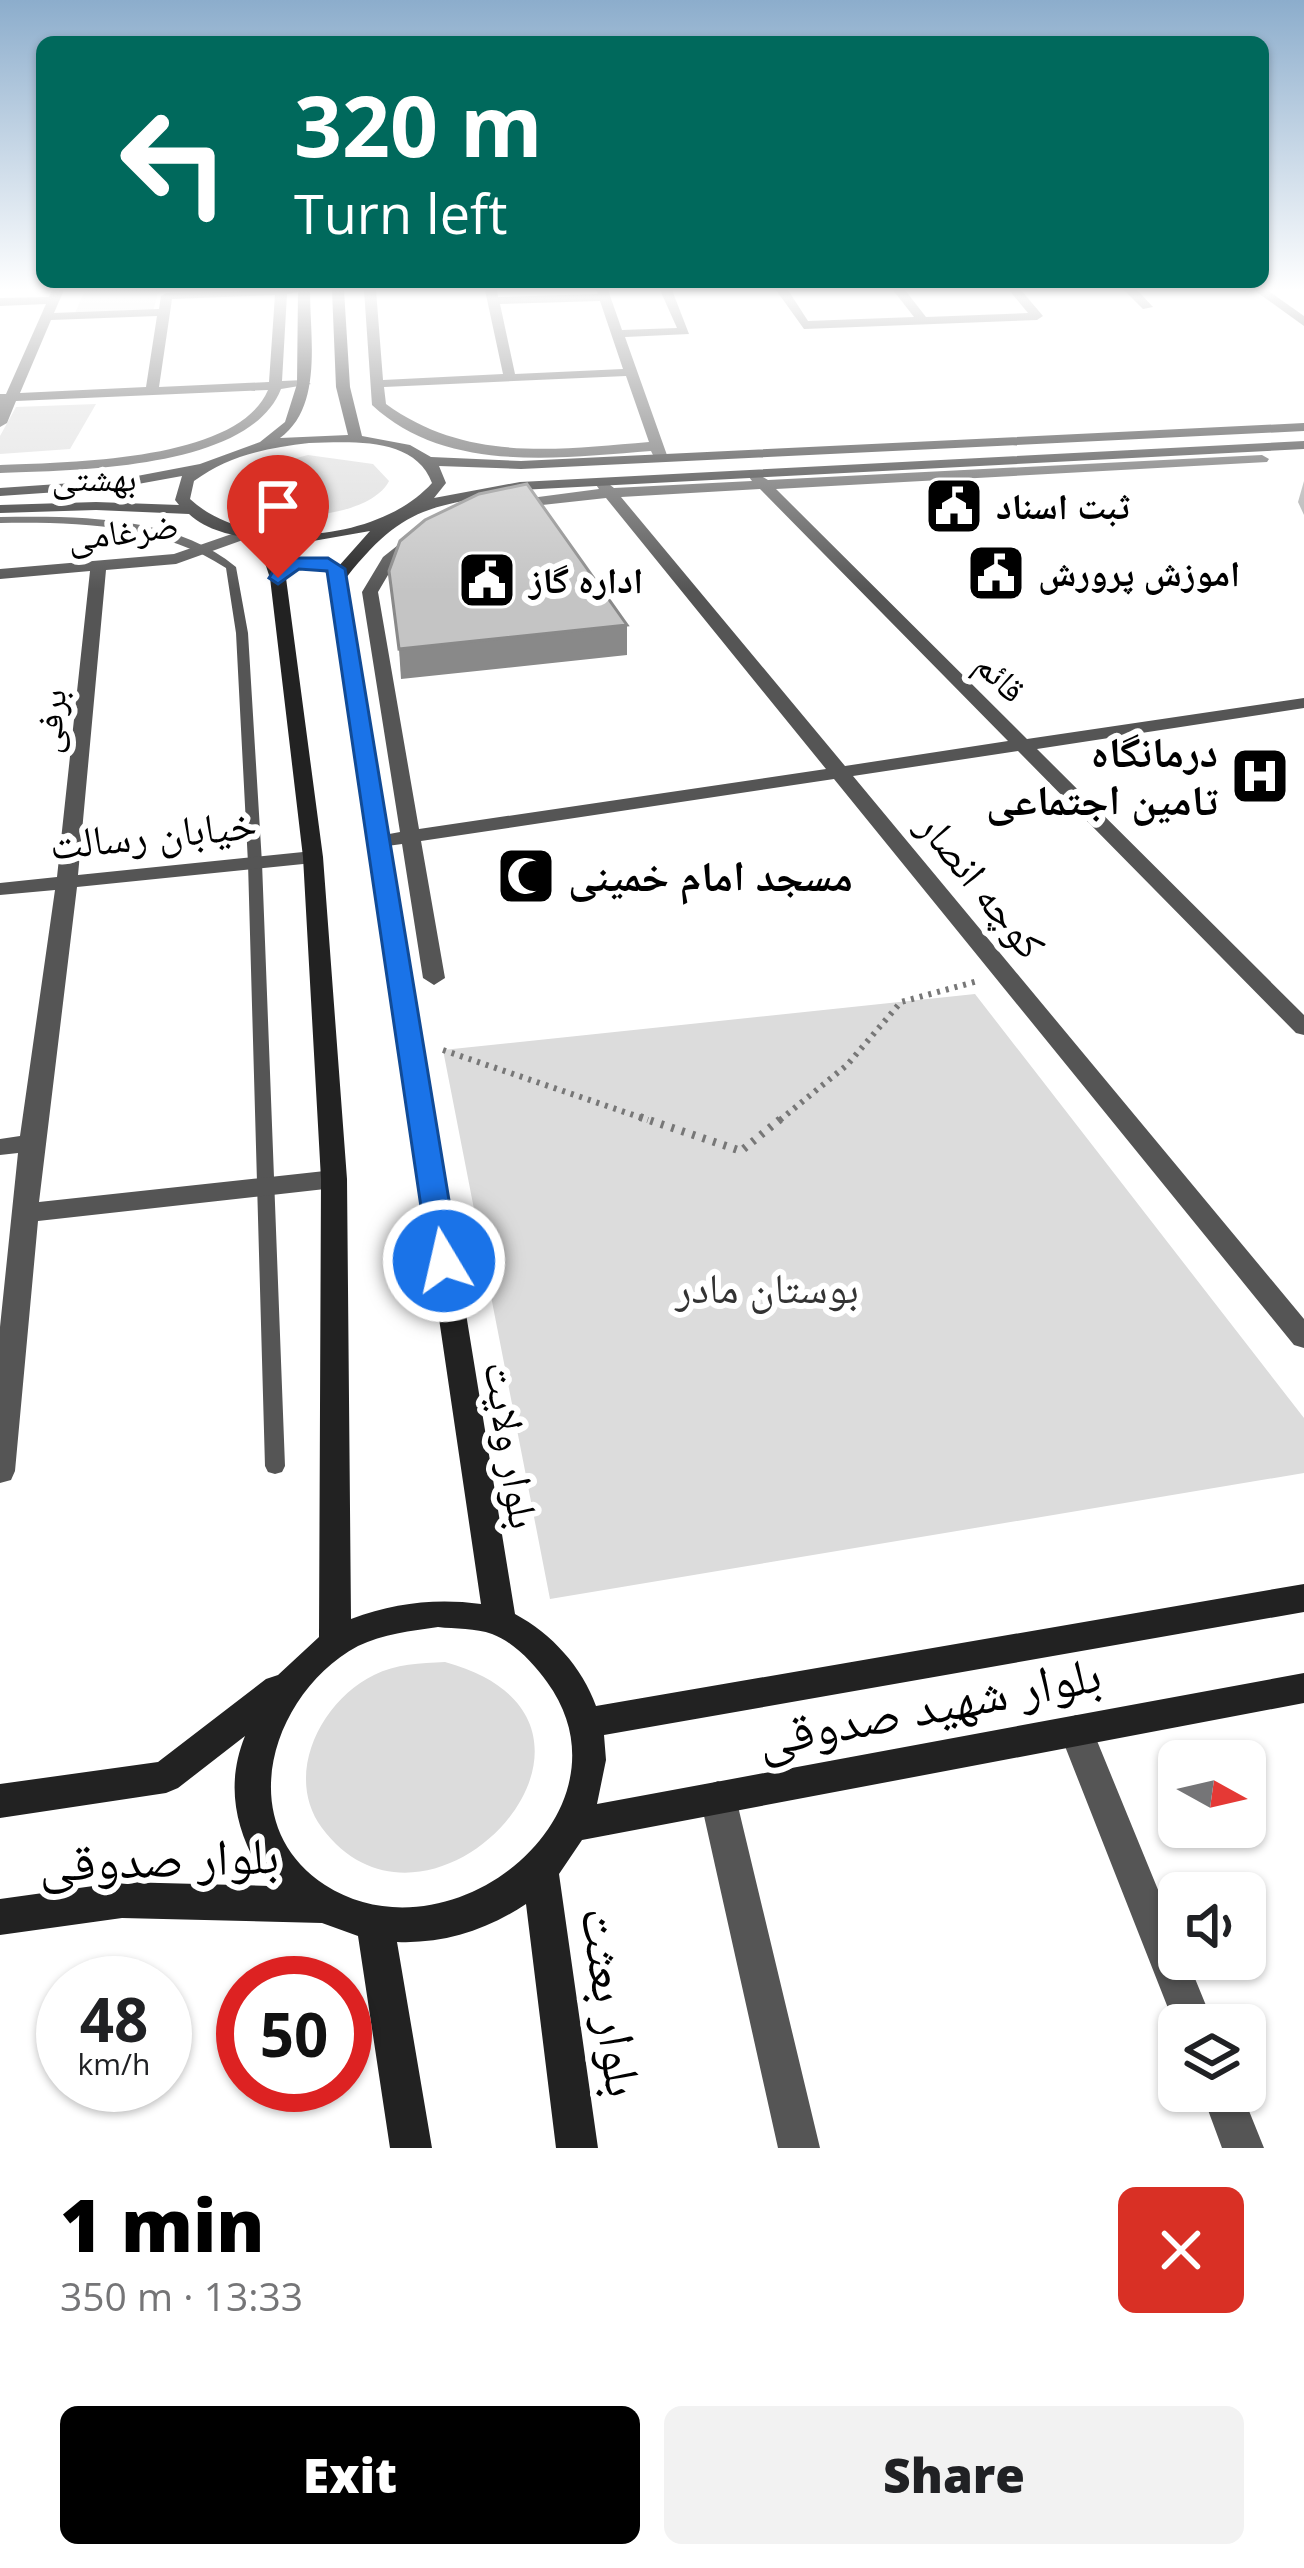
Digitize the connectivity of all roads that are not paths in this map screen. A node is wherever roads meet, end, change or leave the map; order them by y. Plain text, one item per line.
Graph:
1 (168, 390) edge
2 (272, 390) edge
3 (302, 390) edge
4 (345, 390) edge
5 (376, 390) edge
6 (637, 390) edge
7 (152, 391) joint
8 (6, 398) edge
9 (0, 423) edge
10 (1304, 427) edge
11 (356, 439) junction
12 (262, 445) junction
13 (1304, 445) edge
14 (659, 452) junction
15 (1262, 459) dead end
16 (428, 461) junction
17 (521, 465) junction
18 (200, 468) junction
19 (0, 469) edge
20 (758, 479) junction
21 (520, 486) junction
22 (604, 487) junction
23 (0, 493) edge
24 (423, 505) junction
25 (0, 509) edge
26 (188, 510) junction
27 (472, 513) edge
28 (0, 520) edge
29 (395, 520) junction
30 (434, 530) edge
31 (256, 534) junction
32 (210, 550) junction
33 (98, 566) junction
34 (0, 574) edge
35 (278, 578) junction
36 (338, 578) junction
37 (1304, 704) edge
38 (1025, 748) junction
39 (841, 774) junction
40 (410, 837) junction
41 (380, 841) junction
42 (313, 857) junction
43 (254, 863) junction
44 (67, 882) junction
45 (0, 889) edge
46 (434, 979) dead end
47 (1304, 1028) edge
48 (32, 1143) junction
49 (0, 1147) edge
50 (334, 1179) junction
51 (266, 1186) junction
52 (25, 1213) junction
53 (9, 1288) edge
54 (1304, 1338) edge
55 (275, 1466) dead end
56 (0, 1471) edge
57 (1304, 1598) edge
58 (500, 1623) junction
59 (335, 1643) junction
60 (293, 1678) junction
61 (1304, 1688) edge
62 (587, 1724) junction
63 (1076, 1731) junction
64 (718, 1798) junction
65 (0, 1802) edge
66 (573, 1825) junction
67 (540, 1870) junction
68 (321, 1905) junction
69 (0, 1917) edge
70 (375, 1924) junction
71 (1186, 2004) edge
72 (1229, 2112) edge
73 (411, 2148) edge
74 (578, 2148) edge
75 (799, 2148) edge
76 (1244, 2148) edge

1 - 7 street
2 - 19 street
3 - 12 main road
4 - 11 main road
5 - 14 street
6 - 14 street
7 - 8 street
8 - 9 street
10 - 14 main road
11 - 12 main road
11 - 16 main road
12 - 18 main road, بهشتی
13 - 20 main road
14 - 17 main road
15 - 20 street
16 - 17 main road
16 - 24 main road
17 - 21 main road
18 - 23 main road, بهشتی
18 - 26 main road
20 - 22 street
20 - 38 street, قائم
21 - 22 main road
21 - 24 main road
22 - 27 street
22 - 39 street, کوچه انصار
24 - 29 main road
25 - 26 main road, بهشتی
26 - 31 main road, بهشتی
28 - 32 lane
29 - 31 main road
29 - 36 main road
30 - 40 street
31 - 32 street, ضرغامی
31 - 35 main road
32 - 33 street, ضرغامی
32 - 43 lane
33 - 34 street, ضرغامی
33 - 44 street, برفی
35 - 36 main road
35 - 42 main road
36 - 41 main road, بلوار ولایت
37 - 38 street
38 - 39 street
38 - 47 street, قائم
39 - 40 street
39 - 54 street, کوچه انصار
40 - 41 street
40 - 46 street
41 - 58 main road, بلوار ولایت
42 - 43 street, خیابان رسالت
42 - 50 main road
43 - 44 street, خیابان رسالت
43 - 51 lane
44 - 45 street, خیابان رسالت
44 - 48 street, برفی
48 - 49 street
48 - 52 street, برفی
50 - 51 street
50 - 59 main road
51 - 52 street
51 - 55 lane
52 - 53 street, برفی
53 - 56 street, برفی
57 - 62 main road, بلوار شهید صدوقی
58 - 59 main road
58 - 62 main road
59 - 60 main road
60 - 65 main road, بلوار صدوقی
60 - 68 main road
61 - 63 main road, بلوار شهید صدوقی
62 - 66 main road
63 - 64 main road, بلوار شهید صدوقی
63 - 71 street
64 - 66 main road, بلوار شهید صدوقی
64 - 75 street
66 - 67 main road
67 - 70 main road
67 - 74 main road, بلوار بعثت
68 - 69 main road, بلوار صدوقی
68 - 70 main road
70 - 73 main road
72 - 76 street

